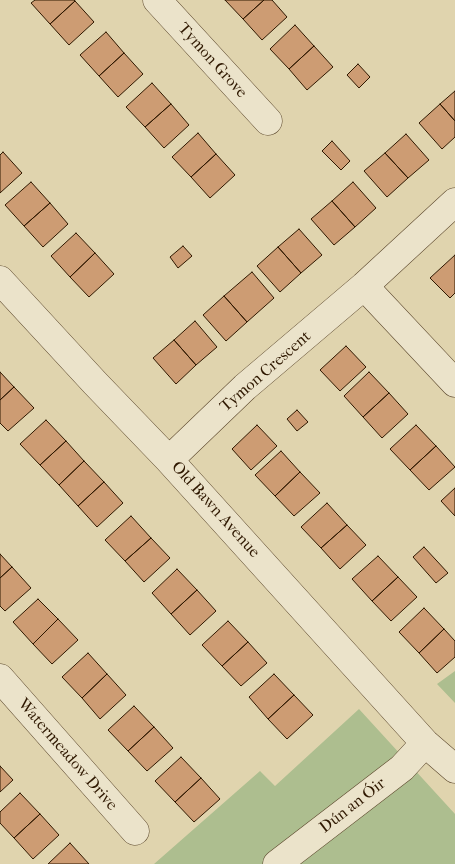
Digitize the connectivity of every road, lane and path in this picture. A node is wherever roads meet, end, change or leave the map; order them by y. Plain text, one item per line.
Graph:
1 (157, 0) edge
2 (268, 121) dead end
3 (455, 202) edge
4 (0, 280) edge
5 (364, 286) junction
6 (455, 383) edge
7 (169, 460) junction
8 (0, 678) edge
9 (425, 743) junction
10 (455, 769) edge
11 (135, 831) dead end
12 (277, 864) edge

1 - 2 street, Tymon Grove
3 - 5 street, Tymon Crescent
4 - 7 street, Old Bawn Avenue
5 - 6 street
5 - 7 street, Tymon Crescent
7 - 9 street, Old Bawn Avenue
8 - 11 street, Watermeadow Drive
9 - 10 street, Old Bawn Avenue
9 - 12 street, Dún an Óir

